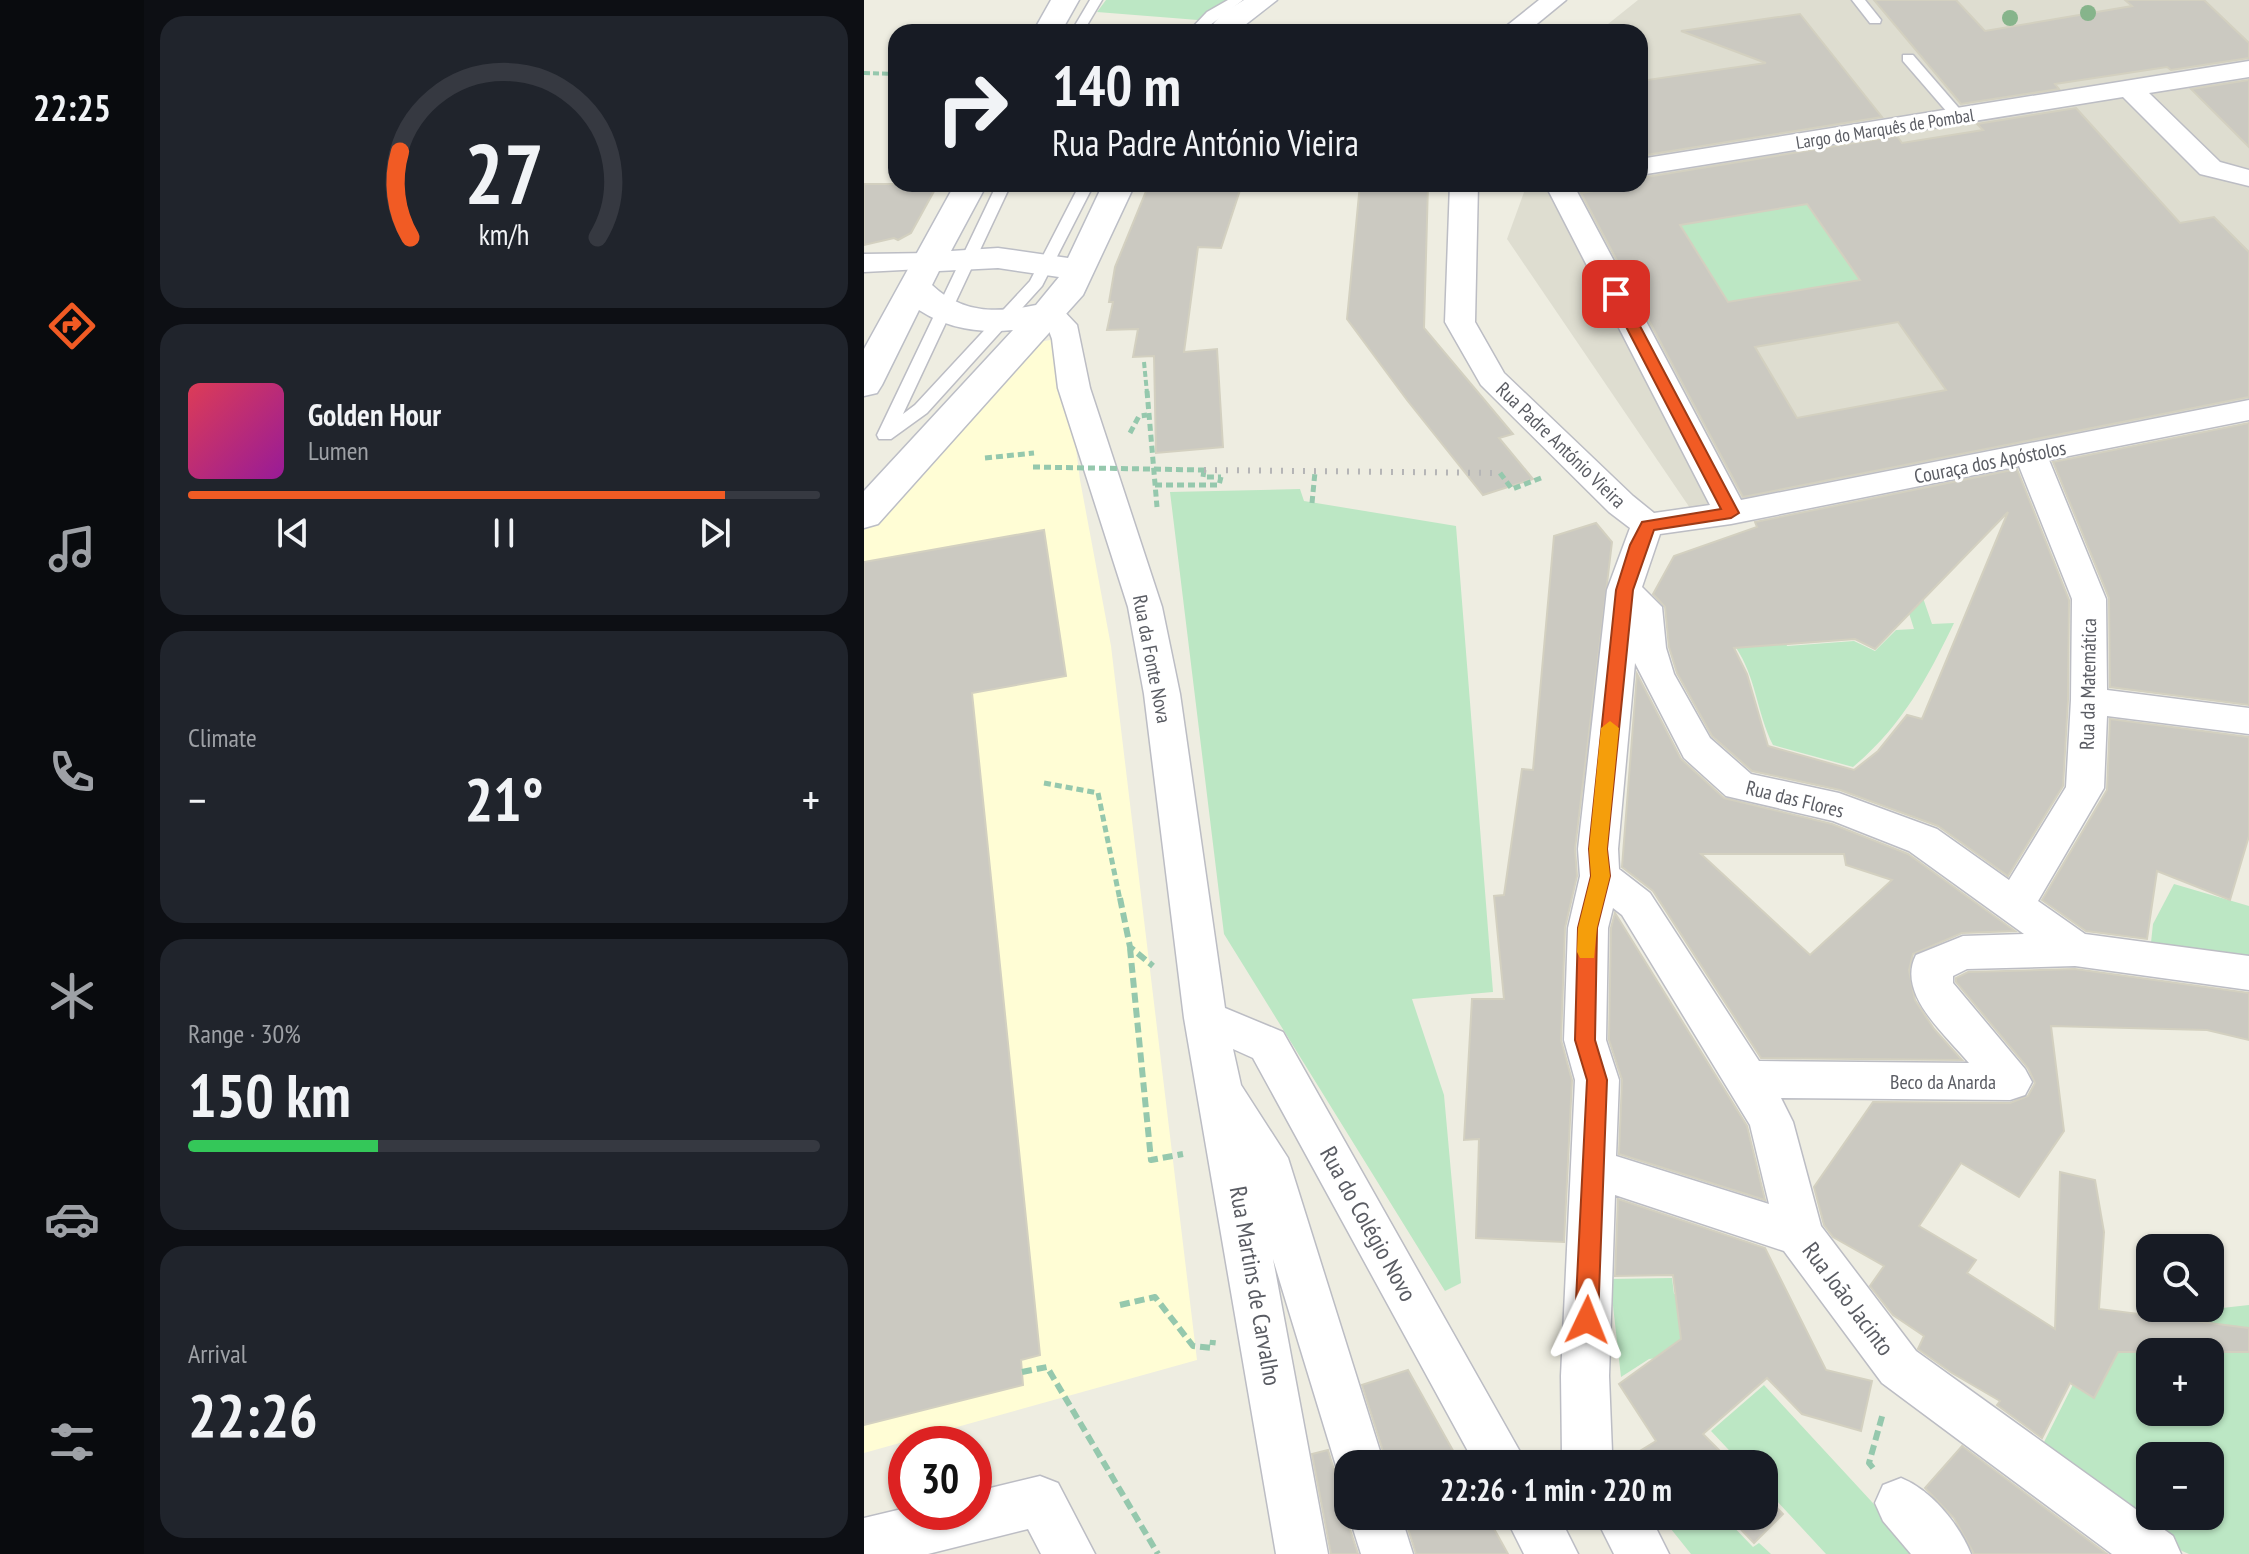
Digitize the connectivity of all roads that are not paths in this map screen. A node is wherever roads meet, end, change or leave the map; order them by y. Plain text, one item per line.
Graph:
1 (1065, 0) edge
2 (1096, 0) edge
3 (1237, 0) edge
4 (1263, 0) edge
5 (1554, 0) edge
6 (1858, 0) edge
7 (1875, 20) dead end
8 (1052, 24) edge
9 (1082, 24) edge
10 (1202, 24) edge
11 (1228, 24) edge
12 (1522, 24) edge
13 (1908, 58) dead end
14 (2249, 69) edge
15 (2131, 90) junction
16 (1959, 117) junction
17 (1648, 166) edge
18 (2249, 178) edge
19 (967, 192) edge
20 (1000, 192) edge
21 (1085, 192) edge
22 (1114, 192) edge
23 (1464, 192) edge
24 (1563, 192) edge
25 (969, 259) junction
26 (864, 263) edge
27 (1064, 267) junction
28 (923, 275) junction
29 (944, 312) junction
30 (1050, 313) junction
31 (1004, 322) junction
32 (864, 385) edge
33 (2249, 410) edge
34 (2031, 455) junction
35 (1731, 513) junction
36 (864, 515) edge
37 (1648, 525) junction
38 (1624, 590) junction
39 (2089, 700) junction
40 (2249, 721) edge
41 (1600, 876) junction
42 (2015, 905) junction
43 (2075, 949) junction
44 (2249, 973) edge
45 (1205, 1018) junction
46 (1747, 1079) junction
47 (1219, 1083) junction
48 (1593, 1168) junction
49 (1800, 1235) junction
50 (1355, 1450) edge
51 (1494, 1450) edge
52 (1587, 1450) edge
53 (1901, 1503) dead end
54 (1379, 1530) edge
55 (1539, 1530) edge
56 (1629, 1530) edge
57 (864, 1544) edge
58 (1069, 1554) edge
59 (1302, 1554) edge
60 (1387, 1554) edge
61 (1552, 1554) edge
62 (1643, 1554) edge
63 (1945, 1554) edge
64 (2155, 1554) edge

1 - 8 main road
2 - 9 lane
3 - 10 lane
4 - 11 main road
5 - 12 street
6 - 7 lane
13 - 16 lane
14 - 15 street, Largo do Marquês de Pombal
15 - 16 street, Largo do Marquês de Pombal
15 - 18 street
16 - 17 street, Largo do Marquês de Pombal
19 - 28 main road
20 - 25 lane
21 - 27 lane
22 - 27 main road
23 - 37 street, Rua Padre António Vieira
24 - 35 street
25 - 27 main road
25 - 28 main road
25 - 29 lane
26 - 28 street
27 - 30 main road
27 - 31 lane
28 - 29 main road
28 - 32 main road
29 - 31 main road
29 - 31 lane
30 - 31 main road
30 - 36 main road
30 - 45 street, Rua da Fonte Nova
33 - 34 street, Couraça dos Apóstolos
34 - 35 street, Couraça dos Apóstolos
34 - 39 street, Rua da Matemática
35 - 37 street
37 - 38 street
38 - 41 street
38 - 42 street, Rua das Flores
39 - 40 street
39 - 42 street, Rua da Matemática
41 - 46 street, Rua João Jacinto
41 - 48 street
42 - 43 street, Rua das Flores
43 - 44 street
43 - 46 street, Beco da Anarda
45 - 47 street, Rua Martins de Carvalho
45 - 51 street, Rua do Colégio Novo
46 - 49 street, Rua João Jacinto
47 - 50 street
47 - 59 street, Rua Martins de Carvalho
48 - 49 street
48 - 52 street
49 - 64 street, Rua João Jacinto
53 - 63 street
54 - 60 street
55 - 61 street
56 - 62 street
57 - 58 street

